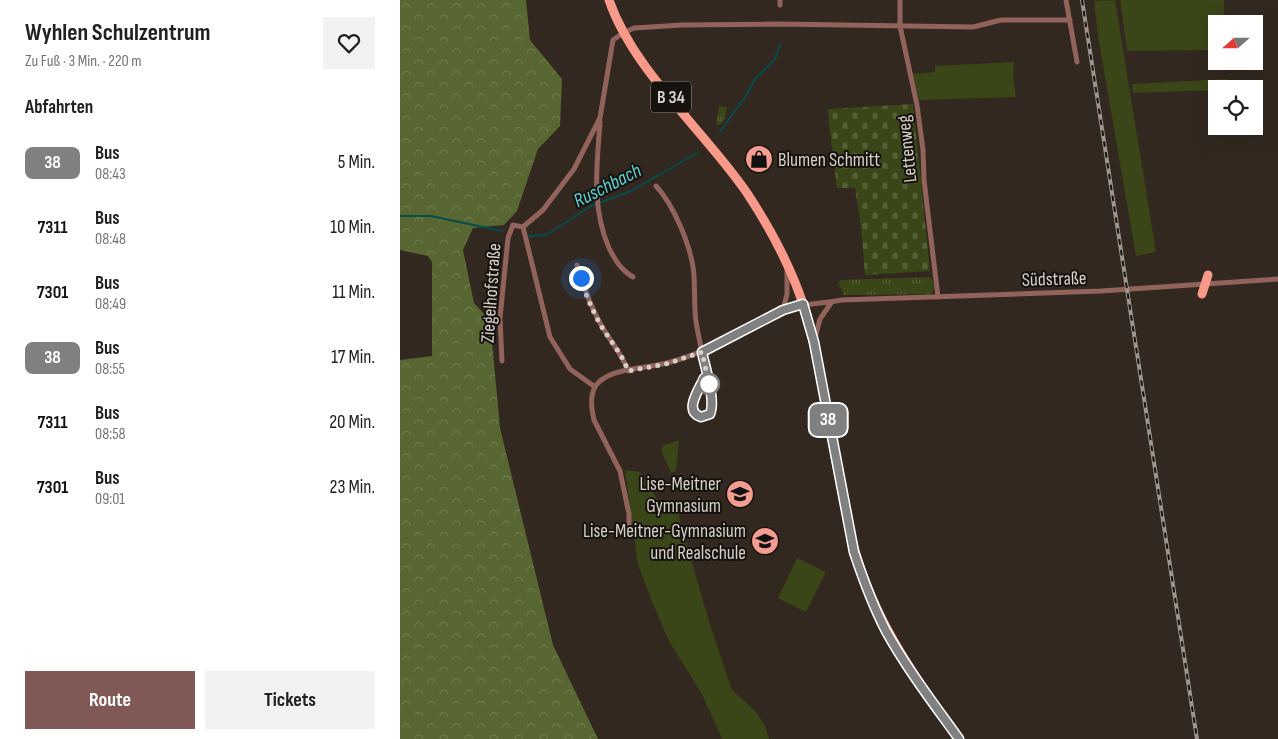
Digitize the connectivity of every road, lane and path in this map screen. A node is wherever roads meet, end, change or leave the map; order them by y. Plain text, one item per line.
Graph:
1 (609, 0) edge
2 (900, 0) edge
3 (1066, 0) edge
4 (1070, 20) junction
5 (900, 26) junction
6 (623, 33) junction
7 (1077, 62) dead end
8 (600, 118) junction
9 (588, 141) junction
10 (599, 142) junction
11 (656, 186) dead end
12 (523, 227) junction
13 (787, 264) junction
14 (577, 265) dead end
15 (1208, 275) dead end
16 (634, 277) dead end
17 (1278, 279) edge
18 (1202, 294) dead end
19 (938, 297) junction
20 (830, 303) junction
21 (803, 304) junction
22 (783, 310) junction
23 (814, 342) junction
24 (702, 352) junction
25 (502, 361) dead end
26 (628, 371) junction
27 (595, 387) junction
28 (712, 408) dead end
29 (629, 532) dead end
30 (959, 739) edge

1 - 6 main road, B 34
2 - 5 street, Lettenweg
3 - 4 street
4 - 5 street
4 - 7 street
5 - 6 street
5 - 19 street, Lettenweg
6 - 8 street, Ziegelhofstraße
6 - 13 main road, B 34
8 - 9 street, Ziegelhofstraße
8 - 10 street
9 - 10 street
9 - 12 street, Ziegelhofstraße
10 - 16 street
11 - 24 street
12 - 25 street, Ziegelhofstraße
12 - 27 street
13 - 21 main road, B 34
13 - 22 street
14 - 26 street
15 - 18 main road, bridge
17 - 19 street, Südstraße
19 - 20 street, Südstraße
20 - 21 street, Südstraße
20 - 23 street
21 - 22 street, Südstraße
21 - 23 main road, B 34
22 - 24 street, Südstraße
23 - 30 main road, B 34
24 - 26 street, Südstraße
24 - 28 street
26 - 27 street, Südstraße
27 - 29 street

